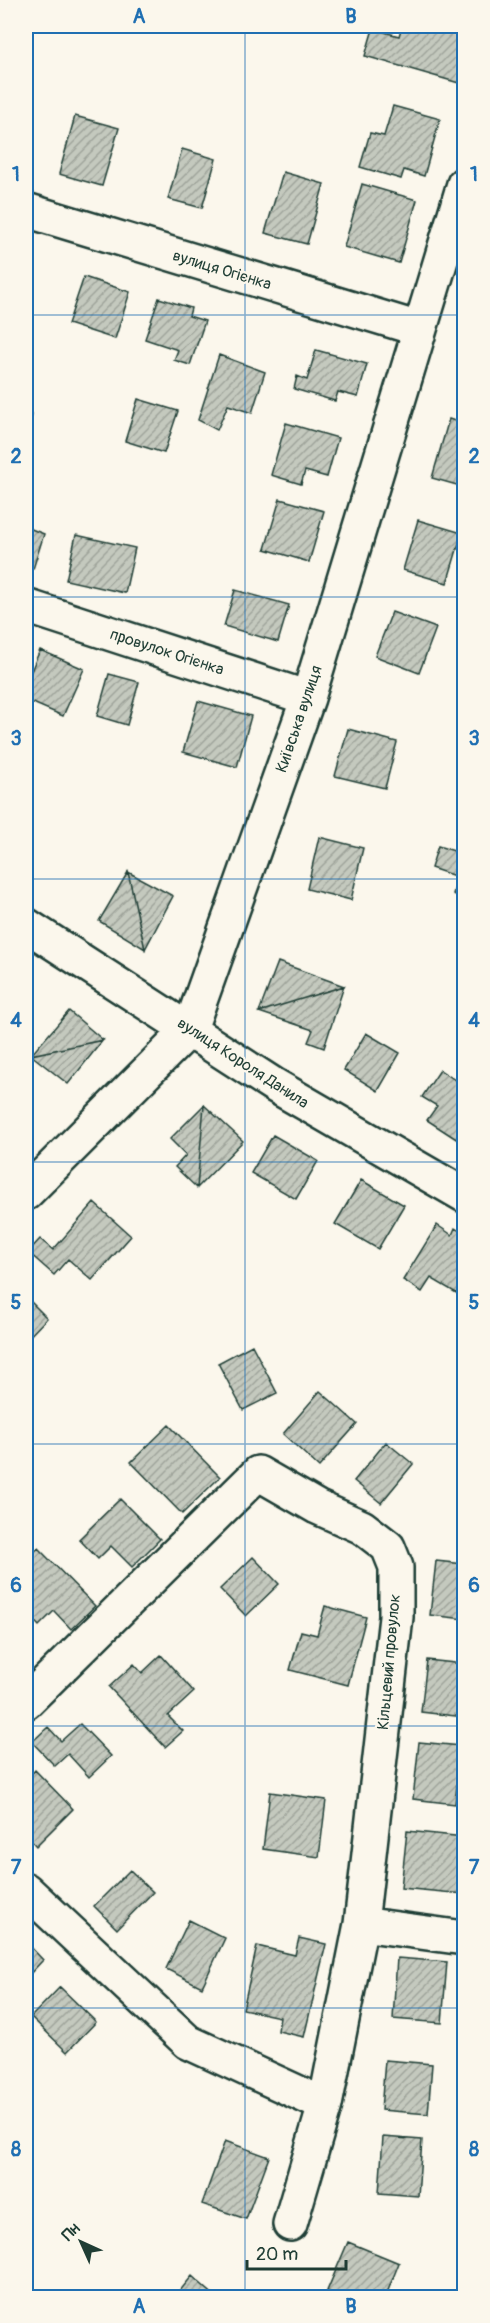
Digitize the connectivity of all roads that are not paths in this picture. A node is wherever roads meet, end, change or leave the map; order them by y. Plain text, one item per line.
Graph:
1 (465, 184) edge
2 (26, 210) edge
3 (418, 330) junction
4 (26, 606) edge
5 (308, 698) junction
6 (26, 925) edge
7 (190, 1029) junction
8 (26, 1193) edge
9 (465, 1195) edge
10 (26, 1702) edge
11 (26, 1890) edge
12 (361, 1924) junction
13 (465, 1938) edge
14 (325, 2105) junction
15 (290, 2224) dead end

1 - 3 street, Київська вулиця
2 - 3 street, вулиця Огієнка
3 - 5 street, Київська вулиця
4 - 5 street, провулок Огієнка
5 - 7 street, Київська вулиця
6 - 7 street, вулиця Короля Данила
7 - 8 street, Київська вулиця
7 - 9 street, вулиця Короля Данила
10 - 12 street, Кільцевий провулок
11 - 14 street
12 - 13 street
12 - 14 street, Кільцевий провулок
14 - 15 street, Кільцевий провулок

